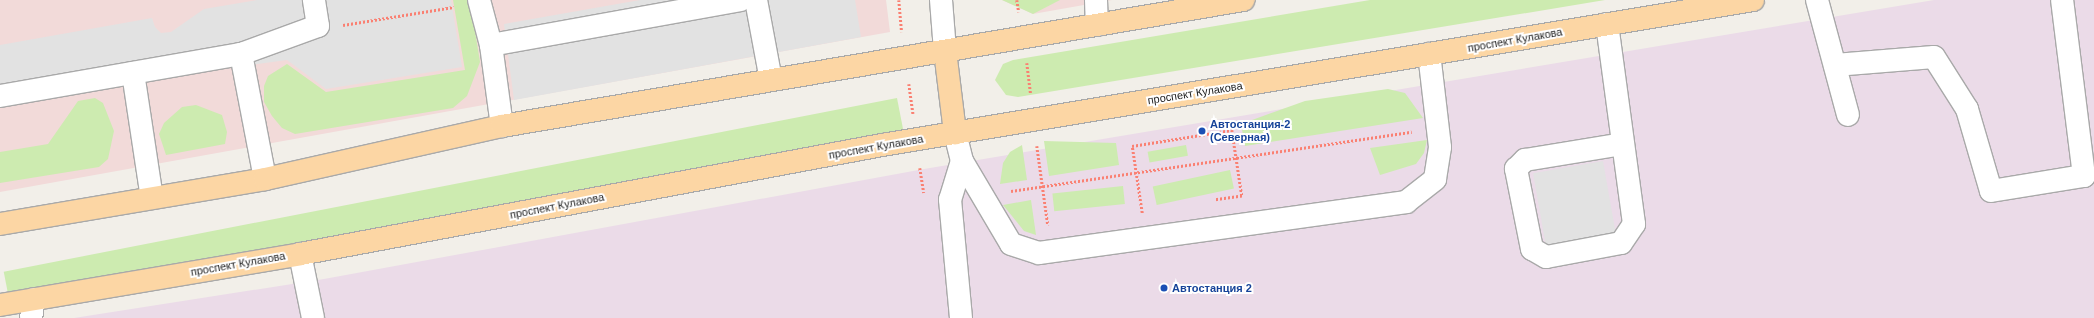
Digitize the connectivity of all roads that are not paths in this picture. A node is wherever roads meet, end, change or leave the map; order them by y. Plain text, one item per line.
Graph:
1 (314, 0) edge
2 (479, 0) edge
3 (740, 0) edge
4 (756, 0) edge
5 (941, 0) edge
6 (1096, 0) edge
7 (1243, 0) edge
8 (1753, 0) edge
9 (1817, 0) edge
10 (2062, 0) edge
11 (1607, 24) junction
12 (1097, 25) junction
13 (491, 45) junction
14 (944, 51) junction
15 (241, 54) junction
16 (1429, 54) junction
17 (1835, 65) junction
18 (133, 72) junction
19 (771, 80) junction
20 (0, 96) edge
21 (1848, 115) dead end
22 (502, 126) junction
23 (955, 133) junction
24 (1623, 144) junction
25 (962, 161) junction
26 (265, 179) junction
27 (152, 198) junction
28 (0, 224) edge
29 (300, 254) junction
30 (0, 305) edge
31 (33, 309) edge
32 (313, 318) edge
33 (961, 318) edge

1 - 15 street
2 - 13 street
3 - 13 street
4 - 19 street
5 - 14 street
6 - 12 street
7 - 12 main road
8 - 11 main road, проспект Кулакова
9 - 17 street
10 - 17 street
11 - 16 main road, проспект Кулакова
11 - 24 street
12 - 14 main road
13 - 22 street
14 - 19 main road
14 - 23 main road
15 - 18 street
15 - 26 street
16 - 23 main road, проспект Кулакова
16 - 25 street
17 - 21 street
18 - 20 street
18 - 27 street
19 - 22 main road
22 - 26 main road
23 - 25 street
23 - 29 main road, проспект Кулакова
24 - 24 street
25 - 33 street
26 - 27 main road
27 - 28 main road
29 - 31 main road, проспект Кулакова
29 - 32 street
30 - 31 main road, проспект Кулакова

